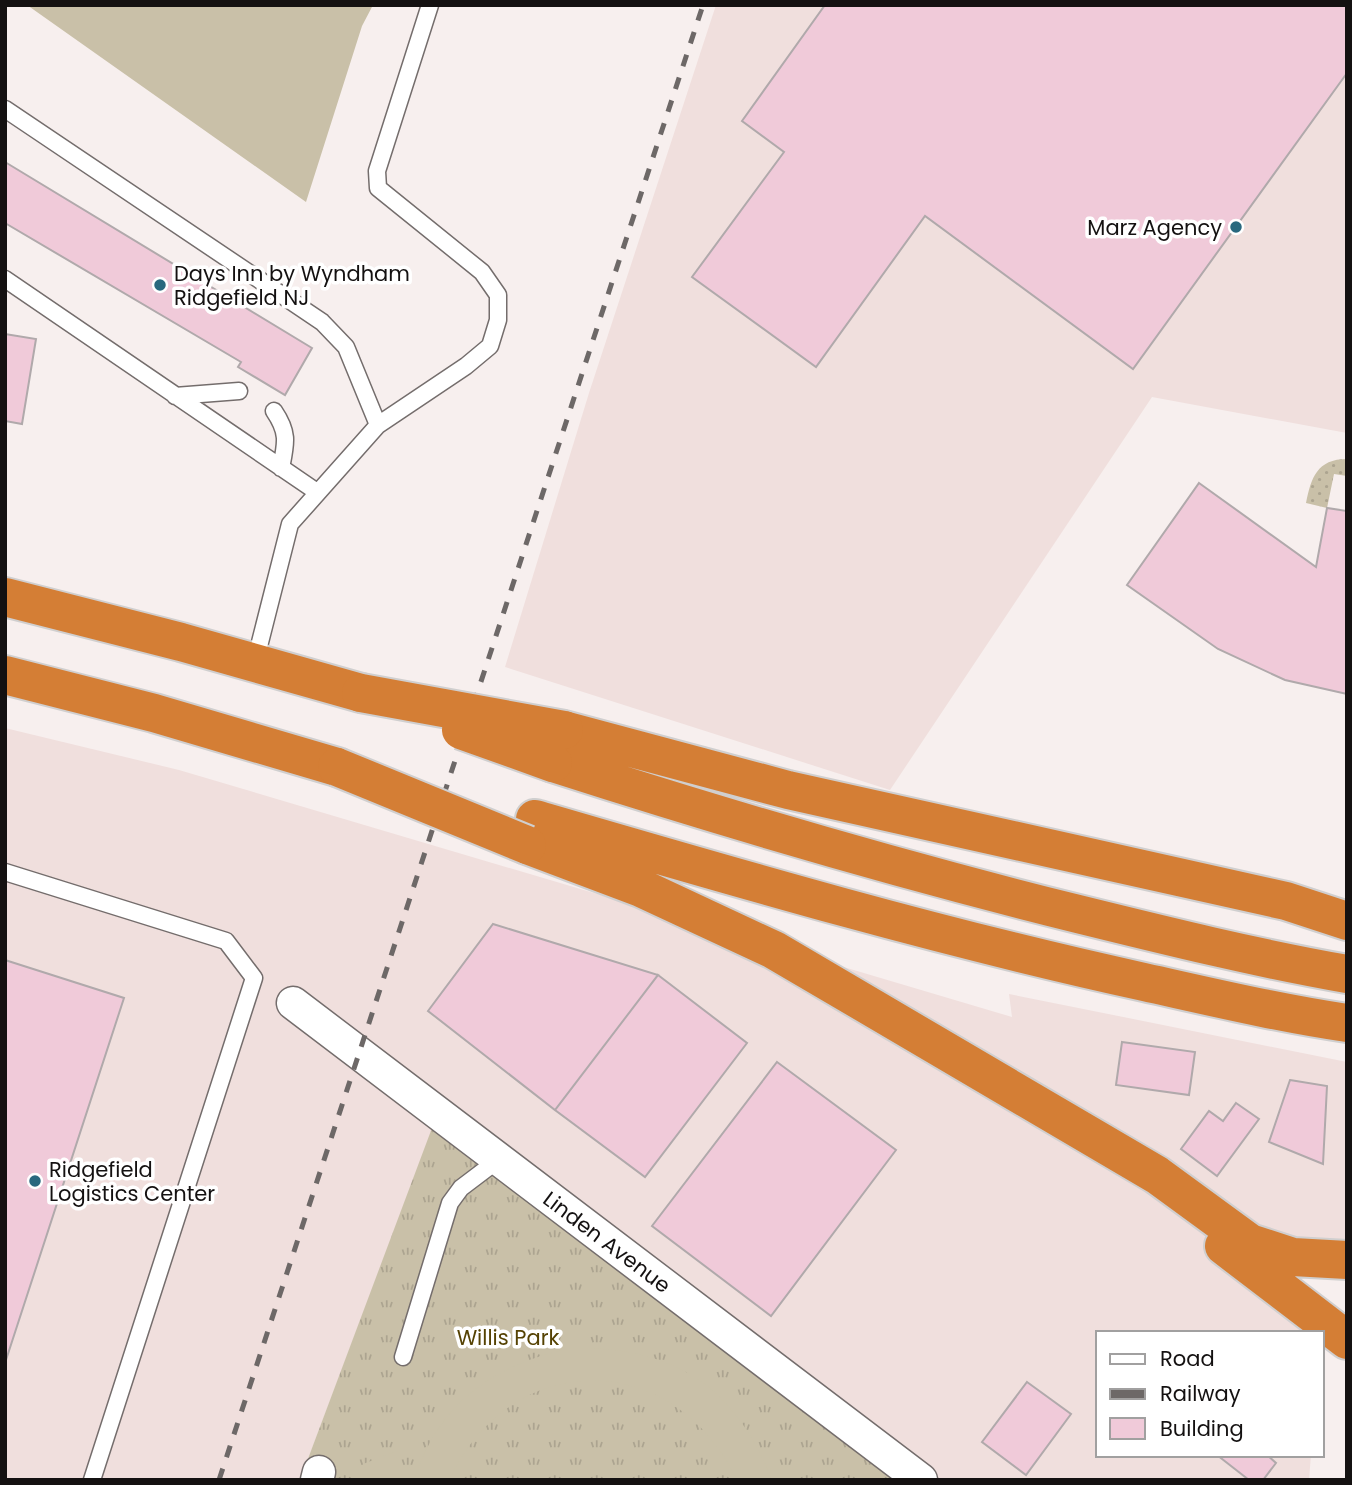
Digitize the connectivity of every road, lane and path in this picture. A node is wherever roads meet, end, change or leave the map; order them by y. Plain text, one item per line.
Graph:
1 (430, 5) edge
2 (5, 109) edge
3 (5, 279) edge
4 (239, 391) dead end
5 (176, 396) junction
6 (274, 411) dead end
7 (378, 425) junction
8 (281, 468) junction
9 (317, 492) junction
10 (5, 597) edge
11 (255, 662) junction
12 (5, 675) edge
13 (559, 747) junction
14 (531, 832) junction
15 (5, 872) edge
16 (1347, 899) edge
17 (1286, 901) junction
18 (1347, 921) edge
19 (1341, 973) edge
20 (293, 1003) dead end
21 (1347, 1023) edge
22 (1069, 1122) junction
23 (498, 1160) junction
24 (1347, 1260) edge
25 (1347, 1340) edge
26 (403, 1357) dead end
27 (92, 1480) edge
28 (921, 1480) edge

1 - 7 lane
2 - 7 lane
3 - 5 lane
4 - 5 lane
5 - 8 lane
6 - 8 lane
7 - 9 lane
8 - 9 lane
9 - 11 lane
10 - 11 highway
11 - 13 highway, bridge
12 - 14 highway, bridge
13 - 17 highway
13 - 19 highway
14 - 21 highway
14 - 22 highway
15 - 27 lane
16 - 17 highway
17 - 18 highway
20 - 23 street, Linden Avenue
22 - 24 highway
22 - 25 highway
23 - 26 lane
23 - 28 street, Linden Avenue

